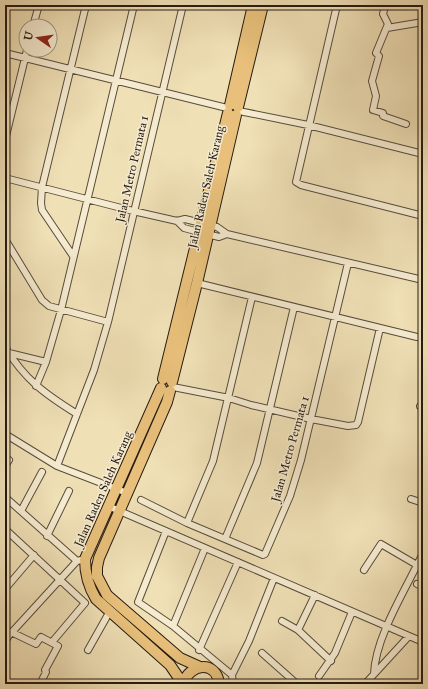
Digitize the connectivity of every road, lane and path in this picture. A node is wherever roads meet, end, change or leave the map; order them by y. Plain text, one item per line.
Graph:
1 (39, 5) edge
2 (86, 5) edge
3 (134, 5) edge
4 (183, 5) edge
5 (254, 5) edge
6 (263, 5) edge
7 (337, 5) edge
8 (384, 10) dead end
9 (35, 18) edge
10 (423, 22) edge
11 (387, 28) junction
12 (5, 53) edge
13 (18, 56) edge
14 (25, 58) joint
15 (70, 69) junction
16 (114, 80) junction
17 (162, 92) junction
18 (233, 110) junction
19 (406, 124) dead end
20 (308, 125) junction
21 (5, 140) edge
22 (423, 154) edge
23 (5, 178) edge
24 (42, 187) junction
25 (86, 199) junction
26 (133, 211) junction
27 (423, 216) edge
28 (205, 229) junction
29 (227, 234) junction
30 (5, 239) edge
31 (73, 256) junction
32 (348, 262) junction
33 (423, 280) edge
34 (197, 283) junction
35 (252, 297) junction
36 (294, 307) junction
37 (61, 310) junction
38 (335, 317) junction
39 (108, 322) junction
40 (380, 328) junction
41 (417, 337) dead end
42 (5, 347) edge
43 (8, 353) junction
44 (46, 362) junction
45 (36, 386) junction
46 (168, 386) junction
47 (229, 398) junction
48 (270, 410) junction
49 (77, 414) junction
50 (311, 419) junction
51 (5, 434) edge
52 (9, 460) dead end
53 (5, 466) edge
54 (57, 466) junction
55 (42, 472) dead end
56 (117, 488) junction
57 (69, 491) dead end
58 (127, 493) junction
59 (5, 497) edge
60 (411, 499) dead end
61 (141, 500) dead end
62 (423, 503) edge
63 (108, 506) junction
64 (21, 511) junction
65 (119, 511) junction
66 (187, 523) junction
67 (6, 531) edge
68 (166, 531) junction
69 (47, 536) junction
70 (225, 539) junction
71 (205, 548) junction
72 (423, 553) edge
73 (34, 556) junction
74 (81, 560) junction
75 (238, 562) junction
76 (418, 565) junction
77 (364, 570) dead end
78 (274, 578) junction
79 (58, 580) junction
80 (5, 589) edge
81 (315, 595) junction
82 (110, 611) junction
83 (352, 612) junction
84 (282, 621) dead end
85 (173, 626) junction
86 (387, 627) junction
87 (298, 630) junction
88 (13, 631) dead end
89 (409, 636) junction
90 (53, 641) dead end
91 (5, 642) edge
92 (423, 642) edge
93 (88, 650) dead end
94 (199, 650) junction
95 (262, 653) dead end
96 (331, 661) junction
97 (200, 667) junction
98 (374, 674) junction
99 (232, 675) junction
100 (319, 676) dead end
101 (423, 679) edge
102 (234, 683) edge
103 (39, 684) edge
104 (183, 684) edge
105 (219, 684) edge
106 (297, 684) edge
107 (365, 684) edge
108 (418, 684) edge

1 - 9 street
2 - 15 street
3 - 16 street
4 - 17 street, Jalan Metro Permata 1
5 - 18 main road, Jalan Raden Saleh Karang
6 - 18 main road, Jalan Raden Saleh Karang
7 - 20 street
8 - 11 street
10 - 11 street
11 - 19 street
12 - 13 street
14 - 15 street
14 - 21 street
15 - 16 street
15 - 24 street
16 - 17 street
16 - 25 street
17 - 18 street
17 - 26 street, Jalan Metro Permata 1
18 - 20 street
18 - 28 main road, Jalan Raden Saleh Karang
20 - 22 street
20 - 27 street
23 - 24 street
24 - 25 street
24 - 31 street
25 - 26 street
25 - 31 street
26 - 28 street
26 - 39 street, Jalan Metro Permata 1
28 - 29 street
28 - 29 street
28 - 34 main road, Jalan Raden Saleh Karang
28 - 46 main road, Jalan Raden Saleh Karang
29 - 32 street
30 - 37 street
31 - 37 street
32 - 33 street
32 - 38 street, Jalan Metro Permata 1
34 - 35 street
34 - 46 main road, Jalan Raden Saleh Karang
35 - 36 street
35 - 47 street
36 - 38 street
36 - 48 street
37 - 39 street
37 - 44 street
38 - 40 street
38 - 50 street, Jalan Metro Permata 1
39 - 49 street, Jalan Metro Permata 1
40 - 41 street
40 - 50 street
42 - 43 street
43 - 44 street
43 - 45 street
44 - 45 street
45 - 49 street
46 - 47 street
46 - 56 main road, Jalan Raden Saleh Karang
46 - 58 main road, Jalan Raden Saleh Karang
47 - 48 street
47 - 66 street
48 - 50 street
48 - 70 street
49 - 54 street, Jalan Metro Permata 1
50 - 70 street, Jalan Metro Permata 1
51 - 54 street
52 - 53 street
54 - 56 street
55 - 64 street
56 - 58 street
56 - 63 main road, Jalan Raden Saleh Karang
57 - 69 street
58 - 65 main road, Jalan Raden Saleh Karang
59 - 64 street
60 - 62 street
61 - 66 street, Jalan Metro Permata 1
63 - 65 street
63 - 74 main road, Jalan Raden Saleh Karang
64 - 69 street
65 - 68 street
65 - 97 main road, Jalan Raden Saleh Karang
66 - 70 street, Jalan Metro Permata 1
67 - 73 street
68 - 71 street
68 - 85 street
69 - 74 street
71 - 75 street
71 - 85 street
72 - 76 street
73 - 79 street
73 - 80 street
74 - 79 street
74 - 82 main road, Jalan Raden Saleh Karang
75 - 78 street
75 - 94 street
76 - 77 street
76 - 86 street
78 - 81 street
78 - 99 street
79 - 88 street
79 - 90 street
81 - 83 street
81 - 87 street
82 - 93 street
82 - 104 main road, Jalan Raden Saleh Karang
83 - 86 street
83 - 96 street
84 - 87 street
85 - 94 street
86 - 89 street
86 - 98 street
87 - 96 street
89 - 92 street
89 - 98 street
91 - 103 street
94 - 99 street
95 - 106 street
96 - 100 street
97 - 104 main road
97 - 105 main road, Jalan Raden Saleh Karang
98 - 107 street
99 - 102 street
101 - 108 street

